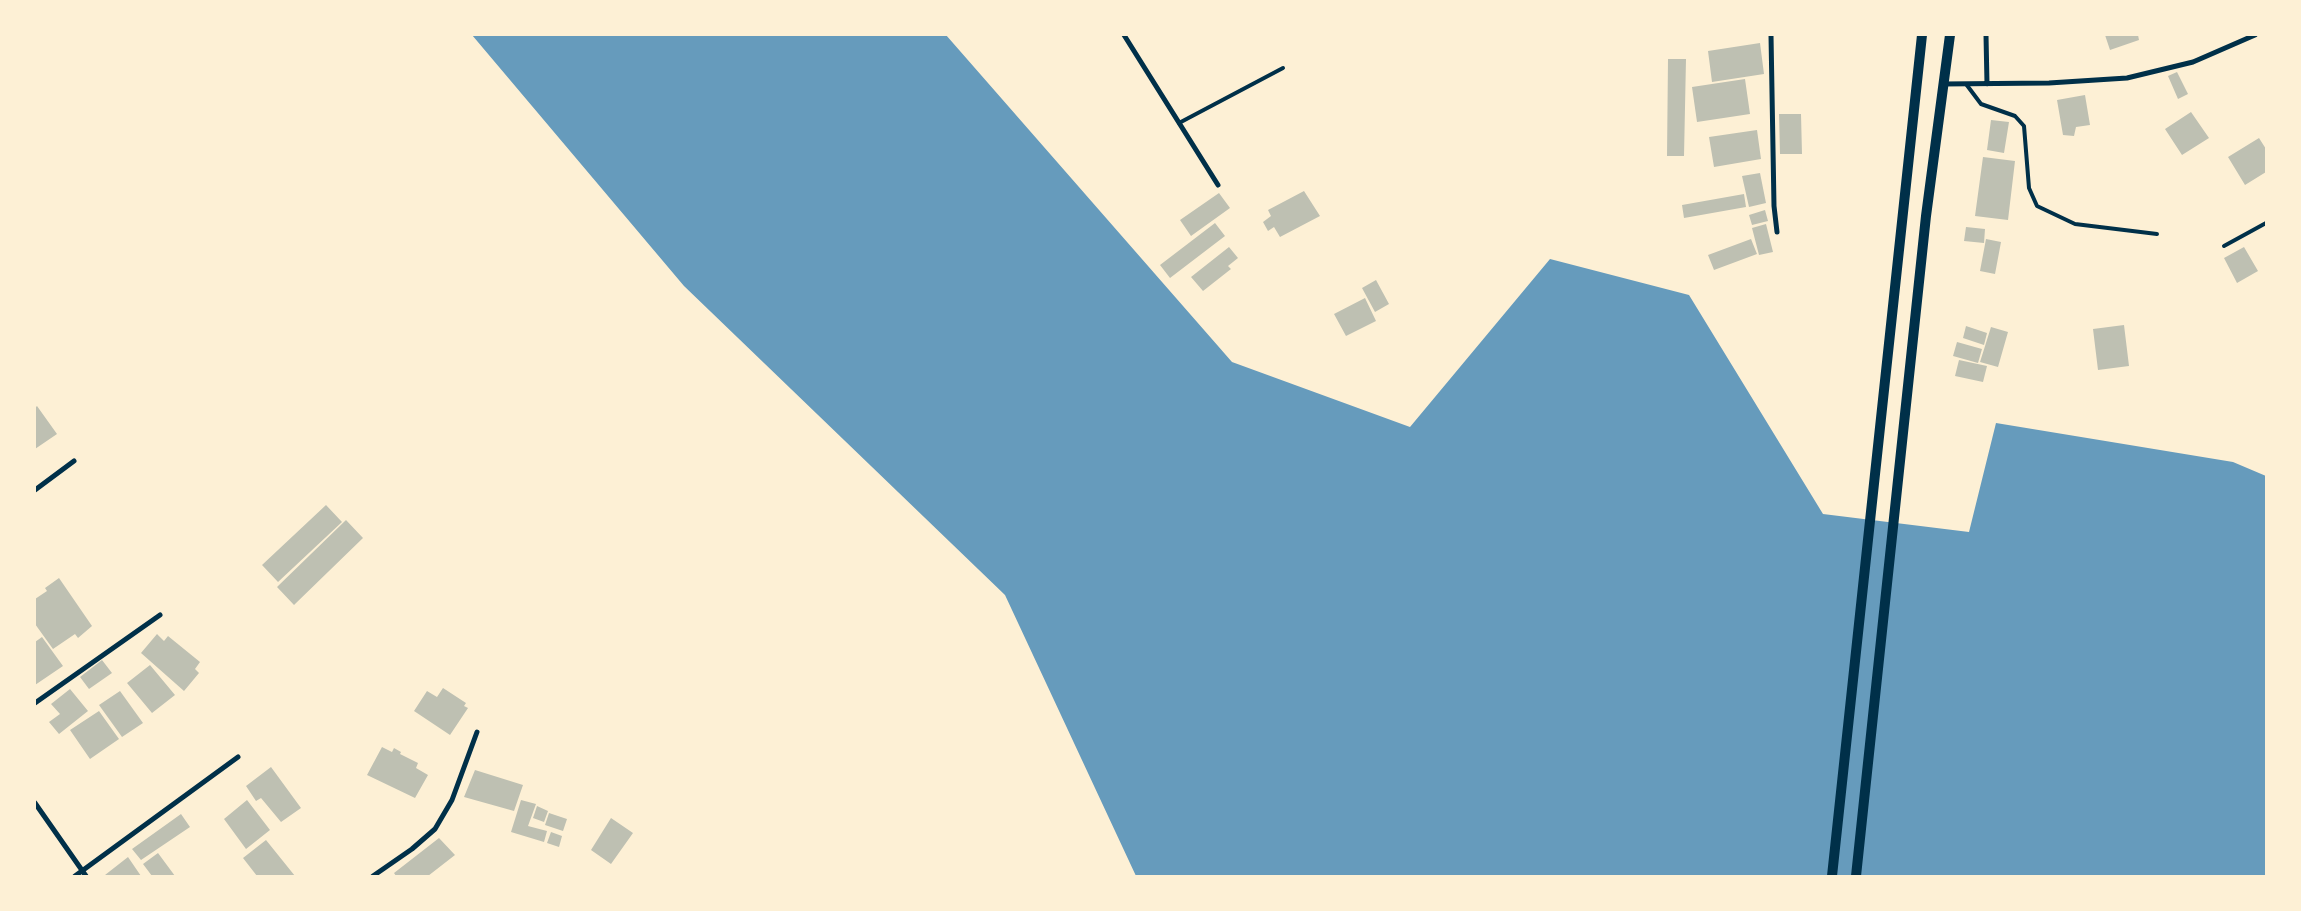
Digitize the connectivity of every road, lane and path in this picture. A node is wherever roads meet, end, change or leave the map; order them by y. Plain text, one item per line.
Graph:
1 (1124, 35) edge
2 (1771, 35) edge
3 (1922, 35) edge
4 (1950, 35) edge
5 (1986, 35) edge
6 (2255, 35) edge
7 (1283, 68) dead end
8 (1943, 84) junction
9 (1966, 84) junction
10 (1987, 84) junction
11 (1179, 124) junction
12 (1218, 186) dead end
13 (2266, 223) edge
14 (1777, 232) dead end
15 (2157, 234) dead end
16 (2224, 246) dead end
17 (74, 461) dead end
18 (35, 490) edge
19 (160, 615) dead end
20 (35, 702) edge
21 (478, 732) dead end
22 (238, 757) dead end
23 (35, 803) edge
24 (83, 871) junction
25 (75, 876) edge
26 (86, 876) edge
27 (373, 876) edge
28 (1832, 876) edge
29 (1856, 876) edge

1 - 11 street
2 - 14 street
3 - 28 main road
4 - 8 main road
5 - 10 street
6 - 10 street
7 - 11 lane
8 - 9 street
8 - 29 main road
9 - 10 street
9 - 15 lane
11 - 12 street
13 - 16 lane
17 - 18 street
19 - 20 street
21 - 27 street
22 - 24 street
23 - 24 street
24 - 25 street
24 - 26 street

